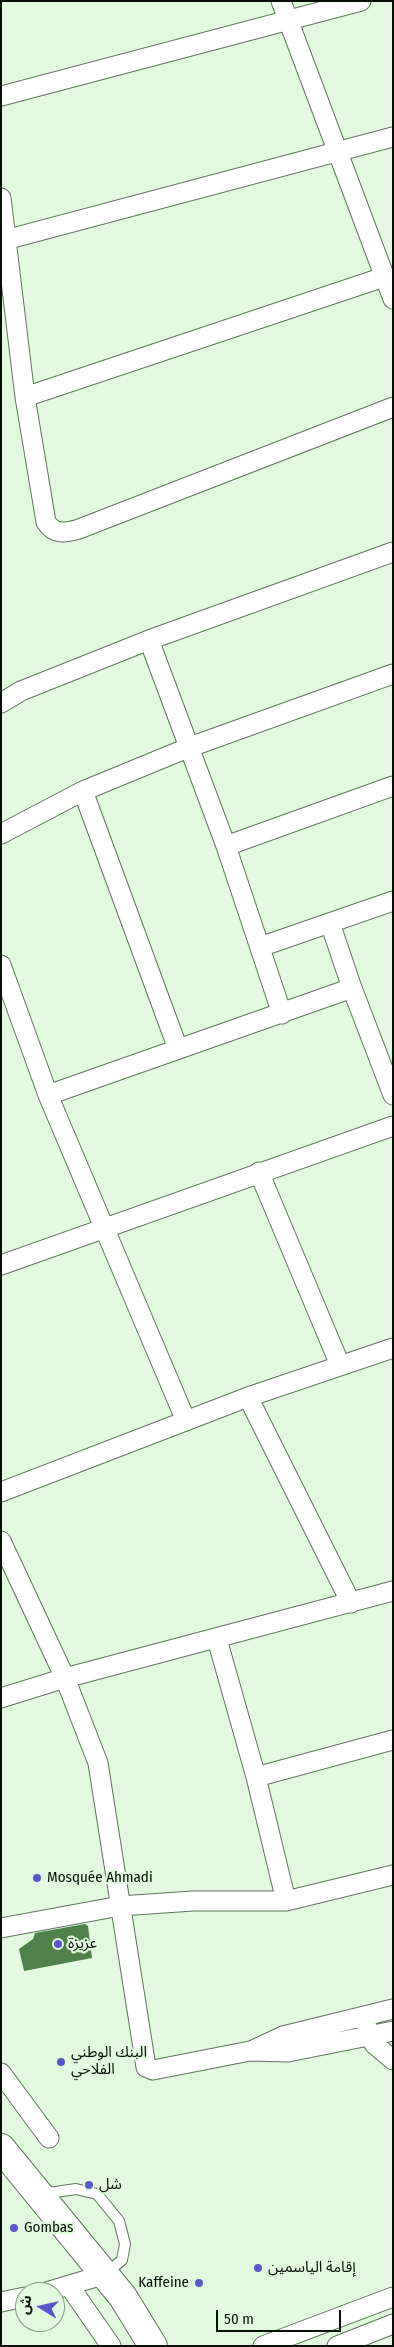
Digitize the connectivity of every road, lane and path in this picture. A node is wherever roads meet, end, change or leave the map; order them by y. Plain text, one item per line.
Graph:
1 (281, 1) edge
2 (361, 1) edge
3 (288, 20) junction
4 (1, 96) edge
5 (393, 138) edge
6 (338, 151) junction
7 (1, 198) edge
8 (4, 240) edge
9 (384, 277) junction
10 (393, 300) edge
11 (25, 397) junction
12 (393, 408) edge
13 (393, 552) edge
14 (149, 640) junction
15 (393, 674) edge
16 (1, 703) edge
17 (190, 747) junction
18 (393, 786) edge
19 (83, 791) junction
20 (1, 834) edge
21 (226, 846) junction
22 (393, 901) edge
23 (330, 923) junction
24 (260, 947) junction
25 (1, 965) edge
26 (352, 988) junction
27 (282, 1014) junction
28 (178, 1049) junction
29 (48, 1095) junction
30 (393, 1095) edge
31 (393, 1126) edge
32 (259, 1172) junction
33 (104, 1228) junction
34 (1, 1265) edge
35 (393, 1348) edge
36 (340, 1365) junction
37 (248, 1397) junction
38 (186, 1421) junction
39 (1, 1492) edge
40 (1, 1540) edge
41 (393, 1591) edge
42 (351, 1603) junction
43 (217, 1639) junction
44 (66, 1678) junction
45 (1, 1698) edge
46 (393, 1740) edge
47 (256, 1777) junction
48 (393, 1875) edge
49 (286, 1901) junction
50 (120, 1906) junction
51 (1, 1928) edge
52 (393, 2009) edge
53 (363, 2016) junction
54 (393, 2031) edge
55 (370, 2036) junction
56 (250, 2051) junction
57 (393, 2060) edge
58 (1, 2073) edge
59 (49, 2138) dead end
60 (1, 2148) edge
61 (41, 2194) junction
62 (103, 2275) junction
63 (70, 2286) junction
64 (65, 2287) edge
65 (393, 2297) edge
66 (15, 2299) edge
67 (1, 2302) edge
68 (393, 2324) edge
69 (112, 2346) edge
70 (153, 2346) edge
71 (263, 2346) edge
72 (337, 2346) edge

1 - 3 street
2 - 3 street
3 - 4 street
3 - 6 street
5 - 6 street
6 - 8 street
6 - 9 street
7 - 8 street
8 - 11 street
9 - 10 street
9 - 11 street
11 - 12 street
13 - 14 street
14 - 16 street
14 - 17 street
15 - 17 street
17 - 19 street
17 - 21 street
18 - 21 street
19 - 20 street
19 - 28 street
21 - 24 street
22 - 23 street
23 - 24 street
23 - 26 street
24 - 27 street
25 - 29 street
26 - 27 street
26 - 30 street
27 - 28 street
28 - 29 street
29 - 33 street
31 - 32 street
32 - 33 street
32 - 36 street
33 - 34 street
33 - 38 street
35 - 36 street
36 - 37 street
37 - 38 street
37 - 42 street
38 - 39 street
40 - 44 street
41 - 42 street
42 - 43 street
43 - 44 street
43 - 47 street
44 - 45 street
44 - 50 street
46 - 47 street
47 - 49 street
48 - 49 street
49 - 50 street
50 - 51 street
50 - 56 street
52 - 53 street
53 - 55 street
53 - 56 street
54 - 55 street
55 - 56 street
55 - 57 street
58 - 59 street
60 - 61 main road
61 - 62 main road
61 - 62 lane
62 - 63 street
62 - 70 main road
63 - 64 street
63 - 69 street
65 - 71 street
66 - 67 street
68 - 72 street

